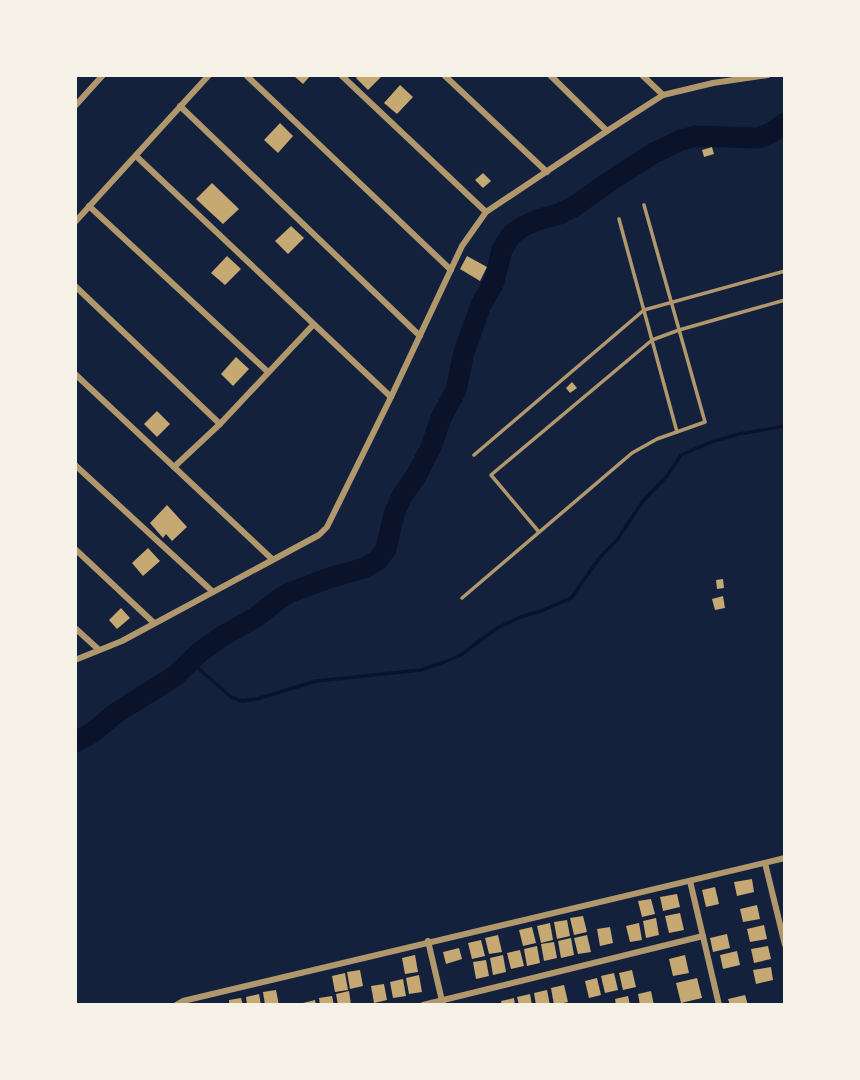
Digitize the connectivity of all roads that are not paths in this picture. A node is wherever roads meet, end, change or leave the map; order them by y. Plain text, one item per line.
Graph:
1 (103, 75) edge
2 (209, 75) edge
3 (246, 75) edge
4 (341, 75) edge
5 (444, 75) edge
6 (550, 75) edge
7 (642, 75) edge
8 (768, 75) edge
9 (663, 95) junction
10 (75, 106) edge
11 (180, 106) junction
12 (607, 131) junction
13 (136, 156) junction
14 (547, 172) junction
15 (644, 205) dead end
16 (89, 206) junction
17 (486, 212) junction
18 (619, 219) dead end
19 (75, 222) edge
20 (451, 270) junction
21 (785, 271) edge
22 (75, 286) edge
23 (785, 300) edge
24 (672, 303) junction
25 (644, 310) junction
26 (313, 325) junction
27 (679, 330) junction
28 (420, 336) junction
29 (652, 340) junction
30 (268, 372) junction
31 (75, 374) edge
32 (391, 397) junction
33 (220, 424) junction
34 (677, 432) junction
35 (474, 455) dead end
36 (75, 465) edge
37 (174, 467) junction
38 (539, 532) junction
39 (75, 549) edge
40 (272, 559) junction
41 (213, 592) junction
42 (462, 598) dead end
43 (154, 623) junction
44 (75, 628) edge
45 (98, 649) junction
46 (75, 660) edge
47 (785, 858) edge
48 (765, 863) junction
49 (690, 881) junction
50 (703, 936) junction
51 (428, 942) junction
52 (785, 945) edge
53 (443, 1002) edge
54 (176, 1005) edge
55 (423, 1005) edge
56 (719, 1005) edge

1 - 10 street
2 - 11 street
3 - 20 street
4 - 17 street
5 - 14 street
6 - 12 street
7 - 9 street
8 - 9 street
9 - 12 street
11 - 13 street
11 - 28 street
12 - 14 street
13 - 16 street
13 - 26 street
14 - 17 street
15 - 24 lane
16 - 19 street
16 - 30 street
17 - 20 street
18 - 25 lane
20 - 28 street
21 - 24 lane
22 - 33 street
23 - 27 lane
24 - 25 lane
24 - 27 lane
25 - 29 lane
25 - 35 lane
26 - 30 street
26 - 32 street
27 - 29 lane
27 - 34 lane
28 - 32 street
29 - 34 lane
29 - 38 lane
30 - 33 street
31 - 37 street
32 - 40 street
33 - 37 street
34 - 38 lane
36 - 41 street
37 - 40 street
38 - 42 lane
39 - 43 street
40 - 41 street
41 - 43 street
43 - 45 street
44 - 45 street
45 - 46 street
47 - 48 street
48 - 49 street
48 - 52 street
49 - 50 street
49 - 51 street
50 - 53 street
50 - 56 street
51 - 53 street
51 - 54 street
53 - 55 street

